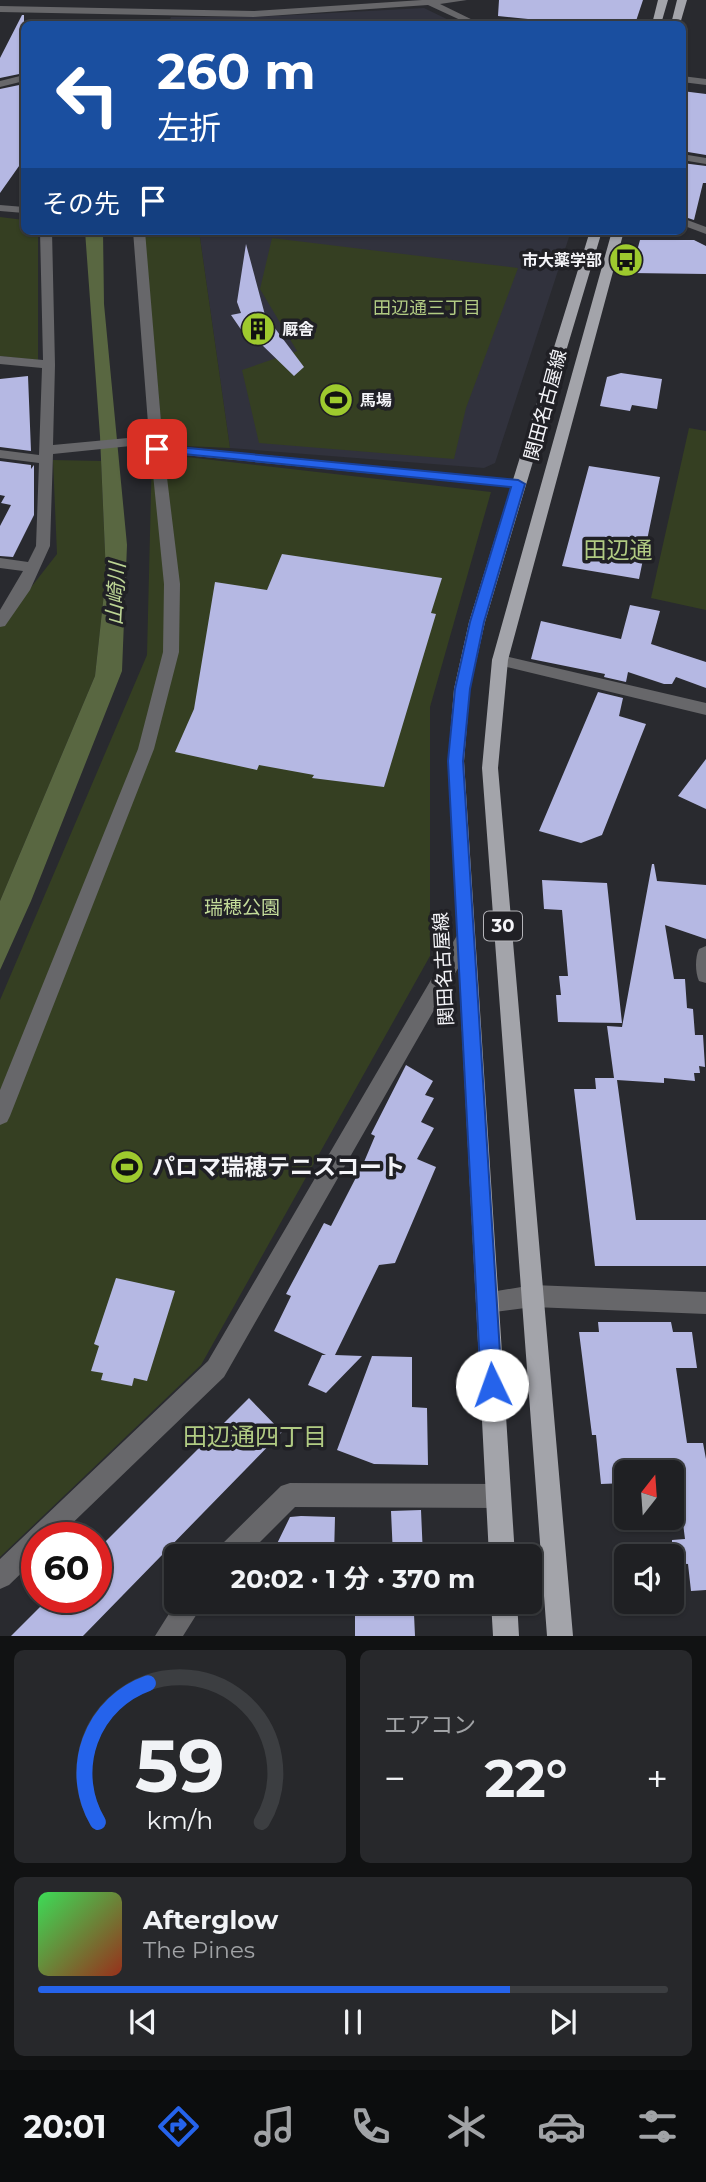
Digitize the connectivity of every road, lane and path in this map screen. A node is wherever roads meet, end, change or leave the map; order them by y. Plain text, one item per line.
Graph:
1 (71, 0) edge
2 (110, 0) edge
3 (167, 0) edge
4 (462, 0) edge
5 (663, 0) edge
6 (682, 0) edge
7 (429, 2) edge
8 (0, 9) edge
9 (76, 11) junction
10 (107, 11) junction
11 (159, 13) junction
12 (76, 21) edge
13 (158, 21) edge
14 (470, 21) edge
15 (657, 21) edge
16 (676, 21) edge
17 (21, 79) edge
18 (686, 80) edge
19 (706, 82) edge
20 (0, 84) edge
21 (686, 158) edge
22 (706, 161) edge
23 (0, 208) edge
24 (21, 210) edge
25 (686, 222) edge
26 (706, 230) edge
27 (46, 235) edge
28 (139, 235) edge
29 (595, 235) edge
30 (617, 235) edge
31 (0, 360) edge
32 (49, 365) junction
33 (152, 442) junction
34 (0, 454) edge
35 (46, 455) junction
36 (518, 484) junction
37 (0, 563) edge
38 (33, 568) junction
39 (0, 622) edge
40 (500, 660) junction
41 (706, 709) edge
42 (466, 937) junction
43 (706, 954) edge
44 (706, 975) edge
45 (0, 1116) edge
46 (533, 1296) junction
47 (487, 1302) junction
48 (706, 1303) edge
49 (498, 1496) junction
50 (57, 1522) edge
51 (240, 1544) edge
52 (501, 1544) edge
53 (21, 1556) edge
54 (0, 1576) edge
55 (183, 1614) edge
56 (505, 1614) edge
57 (168, 1636) edge
58 (506, 1636) edge
59 (560, 1636) edge

1 - 9 street
2 - 10 street
3 - 11 street
4 - 7 street
5 - 15 main road
6 - 16 main road
7 - 11 street
7 - 14 street
8 - 9 street
9 - 10 street
9 - 12 street
10 - 11 street
11 - 13 street
17 - 20 street
18 - 19 street
21 - 22 street
23 - 24 street
25 - 26 street
27 - 32 street
28 - 33 street
29 - 36 main road, 関田名古屋線 / 30
30 - 40 main road, 関田名古屋線 / 30
31 - 32 street
32 - 35 street
33 - 35 street
33 - 36 street
33 - 45 street
34 - 35 street
35 - 38 street
36 - 42 main road, 関田名古屋線 / 30
37 - 38 street
38 - 39 street
40 - 41 street
40 - 46 main road, 関田名古屋線 / 30
42 - 47 main road, 関田名古屋線 / 30
42 - 50 street
43 - 44 street
46 - 47 street
46 - 48 street
46 - 59 main road, 関田名古屋線 / 30
47 - 49 main road, 関田名古屋線 / 30
49 - 51 street
49 - 52 main road, 関田名古屋線 / 30
53 - 54 street
55 - 57 street
56 - 58 main road

